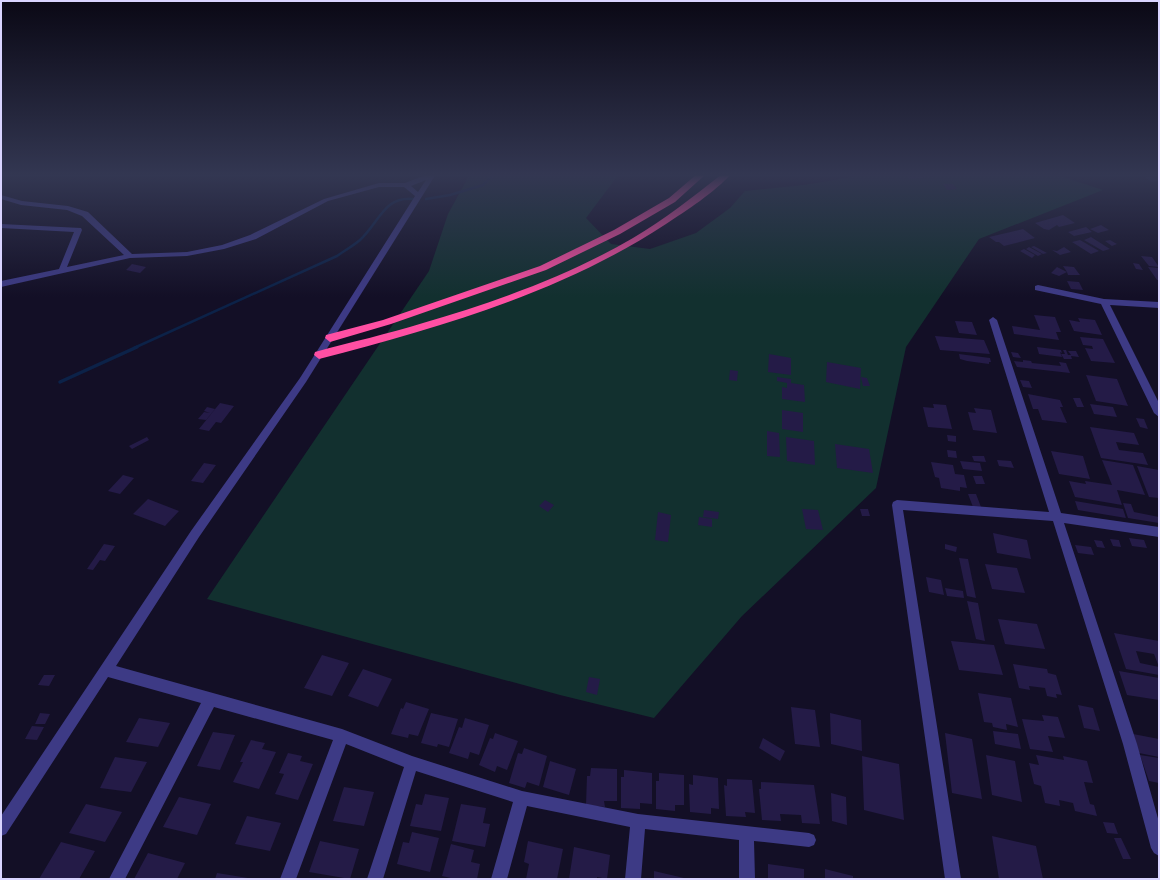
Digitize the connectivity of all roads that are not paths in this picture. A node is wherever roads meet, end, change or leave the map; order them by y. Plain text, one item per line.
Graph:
1 (86, 215) edge
2 (297, 215) edge
3 (406, 215) edge
4 (646, 215) edge
5 (677, 215) edge
6 (1, 226) edge
7 (130, 256) junction
8 (62, 271) junction
9 (1, 284) edge
10 (1038, 288) dead end
11 (1104, 302) junction
12 (1159, 305) edge
13 (994, 320) dead end
14 (330, 338) junction
15 (319, 356) junction
16 (1159, 413) edge
17 (1057, 517) junction
18 (1159, 532) edge
19 (107, 670) junction
20 (211, 698) junction
21 (342, 736) junction
22 (412, 763) junction
23 (522, 798) junction
24 (638, 821) junction
25 (1, 829) edge
26 (746, 833) junction
27 (809, 840) dead end
28 (1159, 848) edge
29 (116, 879) edge
30 (288, 879) edge
31 (375, 879) edge
32 (499, 879) edge
33 (633, 879) edge
34 (747, 879) edge
35 (953, 879) edge

1 - 7 street
2 - 7 street
3 - 14 street
4 - 14 highway
5 - 15 highway
6 - 8 street
7 - 8 street
8 - 9 street
10 - 11 street
11 - 12 street
11 - 16 street
13 - 17 street
14 - 15 street
15 - 19 street
17 - 18 street
17 - 28 street
17 - 35 street
19 - 20 street
19 - 25 street
20 - 21 street
20 - 29 street
21 - 22 street
21 - 30 street
22 - 23 street
22 - 31 street
23 - 24 street
23 - 32 street
24 - 26 street
24 - 33 street
26 - 27 street
26 - 34 street

